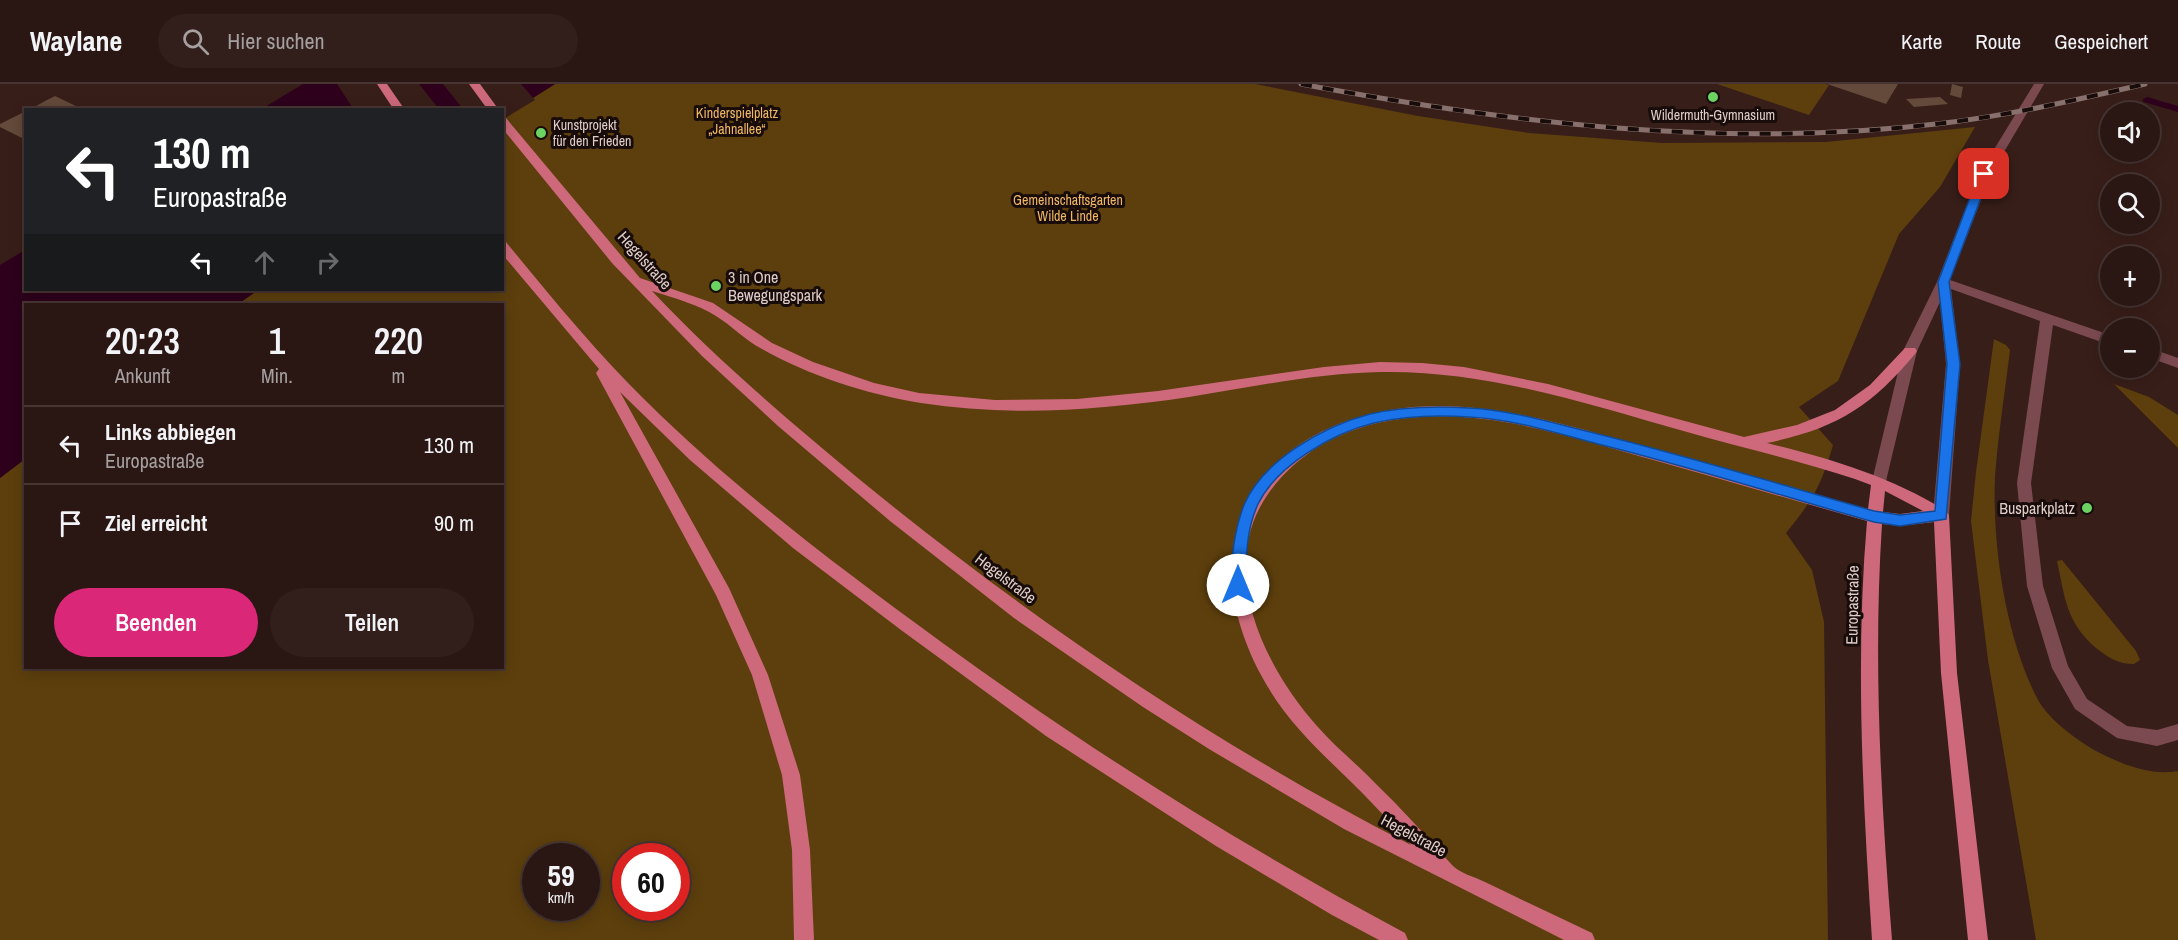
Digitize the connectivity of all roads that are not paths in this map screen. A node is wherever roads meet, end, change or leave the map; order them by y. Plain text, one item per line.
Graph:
1 (382, 84) edge
2 (474, 84) edge
3 (2039, 84) edge
4 (399, 108) edge
5 (492, 108) edge
6 (504, 122) edge
7 (504, 247) edge
8 (635, 280) junction
9 (1943, 282) junction
10 (2047, 318) junction
11 (2100, 337) edge
12 (1911, 351) junction
13 (591, 352) junction
14 (2160, 357) edge
15 (2178, 363) edge
16 (1743, 442) junction
17 (1879, 481) junction
18 (1941, 515) junction
19 (1874, 517) junction
20 (2178, 732) edge
21 (1452, 877) junction
22 (804, 940) edge
23 (1398, 940) edge
24 (1585, 940) edge
25 (1882, 940) edge
26 (1978, 940) edge

1 - 4 main road
2 - 5 main road
3 - 9 street, Europastraße
6 - 8 main road, Hegelstraße
7 - 13 main road
8 - 16 main road
8 - 21 main road, Hegelstraße
9 - 10 street
9 - 12 street, Europastraße
9 - 18 street, Europastraße
10 - 11 street
10 - 20 street
12 - 16 main road
12 - 17 street, Europastraße
13 - 22 main road
13 - 23 main road
14 - 15 street
16 - 17 main road
17 - 18 main road
17 - 19 main road, Europastraße
18 - 19 main road
18 - 26 main road, Europastraße
19 - 21 main road
19 - 25 main road, Europastraße
21 - 24 main road, Hegelstraße

